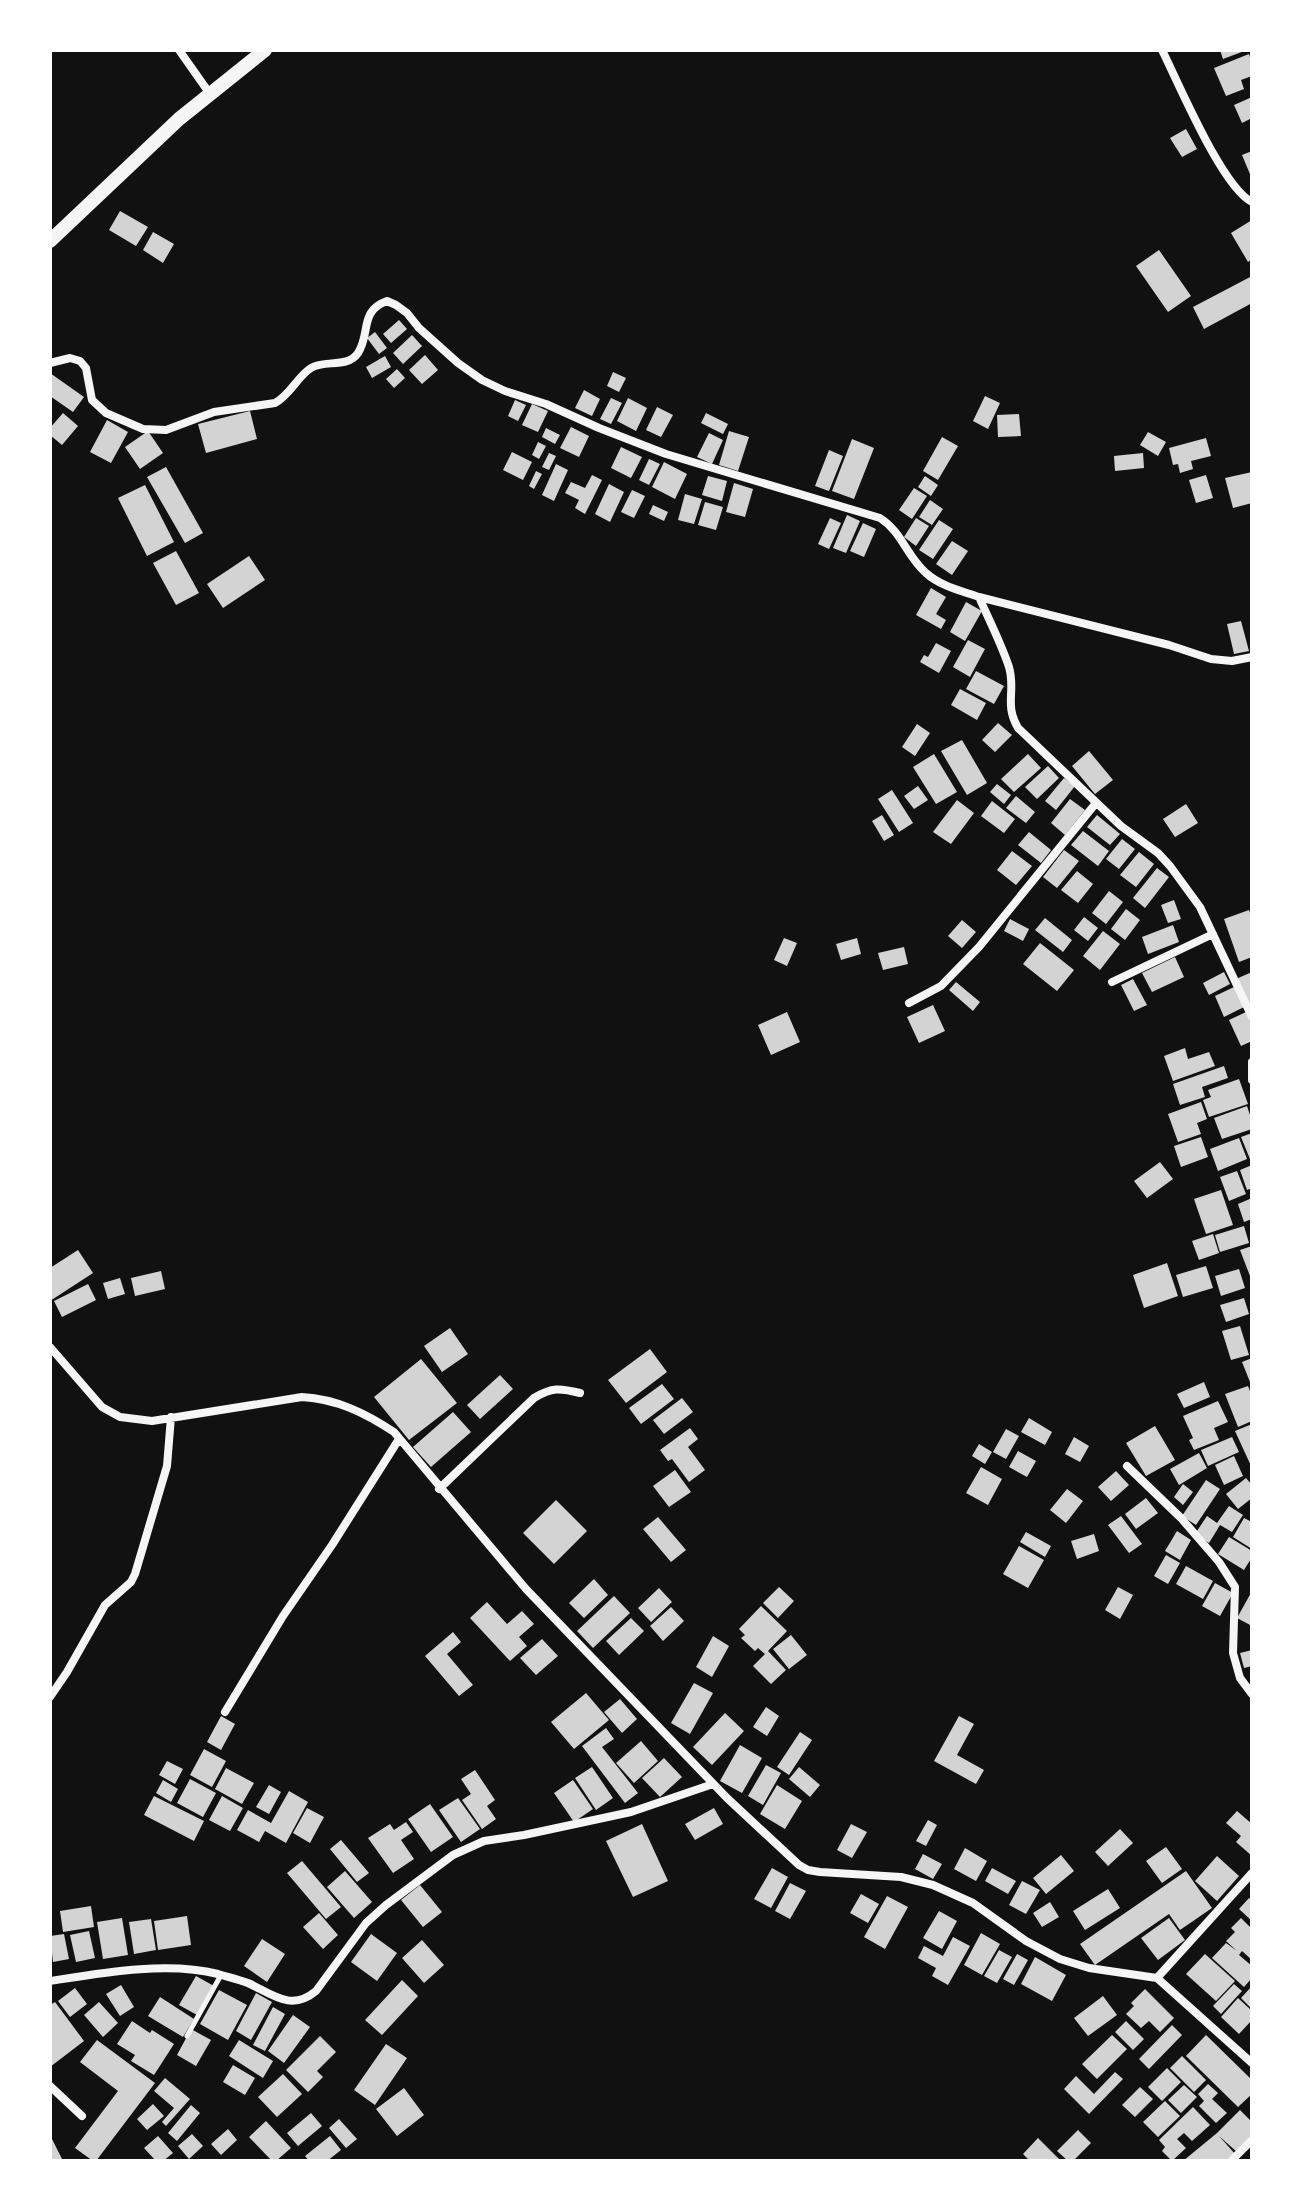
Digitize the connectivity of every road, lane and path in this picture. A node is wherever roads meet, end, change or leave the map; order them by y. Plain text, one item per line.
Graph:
1 (179, 50) edge
2 (265, 50) edge
3 (1162, 50) edge
4 (210, 94) junction
5 (1252, 202) edge
6 (50, 241) edge
7 (50, 363) edge
8 (979, 597) junction
9 (1252, 657) edge
10 (1096, 803) junction
11 (1213, 934) junction
12 (1112, 982) dead end
13 (909, 1003) dead end
14 (1252, 1017) edge
15 (1252, 1062) edge
16 (1252, 1080) edge
17 (50, 1347) edge
18 (580, 1393) dead end
19 (171, 1417) junction
20 (399, 1439) junction
21 (1127, 1466) dead end
22 (439, 1489) junction
23 (1252, 1694) edge
24 (50, 1697) edge
25 (225, 1712) dead end
26 (713, 1784) junction
27 (1252, 1873) edge
28 (221, 1975) junction
29 (1157, 1978) junction
30 (50, 1981) edge
31 (187, 2036) dead end
32 (1252, 2063) edge
33 (50, 2086) edge
34 (82, 2116) dead end
35 (1252, 2140) edge
36 (1231, 2161) edge

1 - 4 street
2 - 4 street
3 - 5 street
4 - 6 street
7 - 8 street
8 - 9 street
8 - 10 street
10 - 11 street
10 - 13 street
11 - 12 street
11 - 14 street
15 - 16 street
17 - 19 street
18 - 22 street
19 - 20 street
19 - 24 street
20 - 22 street
20 - 25 street
21 - 23 street
22 - 26 street
26 - 28 street
26 - 29 street
27 - 29 street
28 - 30 street
28 - 31 lane
29 - 32 street
33 - 34 street
35 - 36 street

